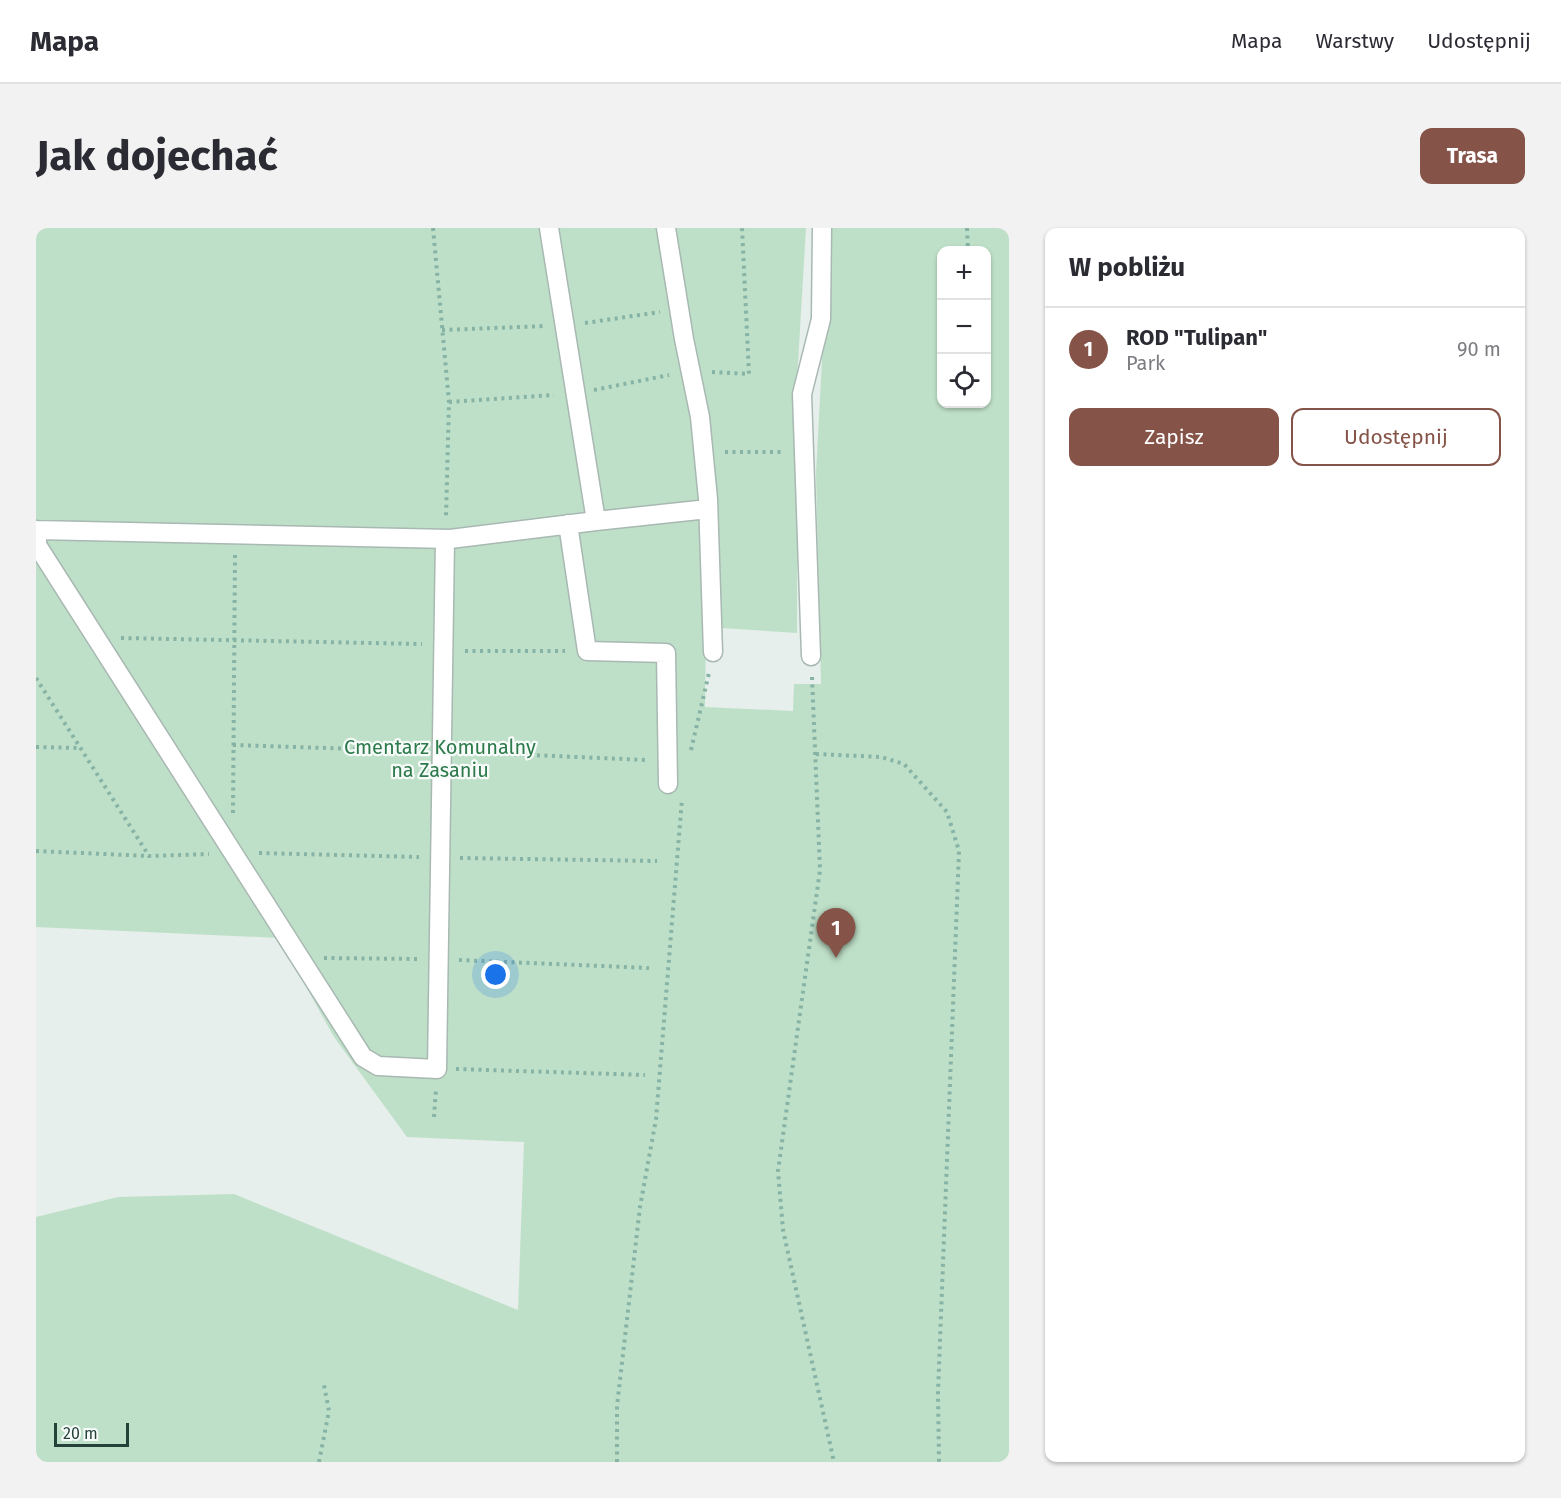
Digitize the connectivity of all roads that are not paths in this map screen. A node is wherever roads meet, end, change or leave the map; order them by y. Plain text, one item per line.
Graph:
1 (549, 228) edge
2 (666, 228) edge
3 (822, 228) edge
4 (708, 509) junction
5 (596, 521) junction
6 (568, 524) junction
7 (36, 530) edge
8 (445, 539) junction
9 (713, 652) road end
10 (811, 656) road end
11 (675, 789) road end

1 - 5 street
2 - 4 street
3 - 10 street
4 - 5 street
4 - 9 street
5 - 6 street
6 - 8 street
6 - 11 street
7 - 8 street
7 - 8 street

